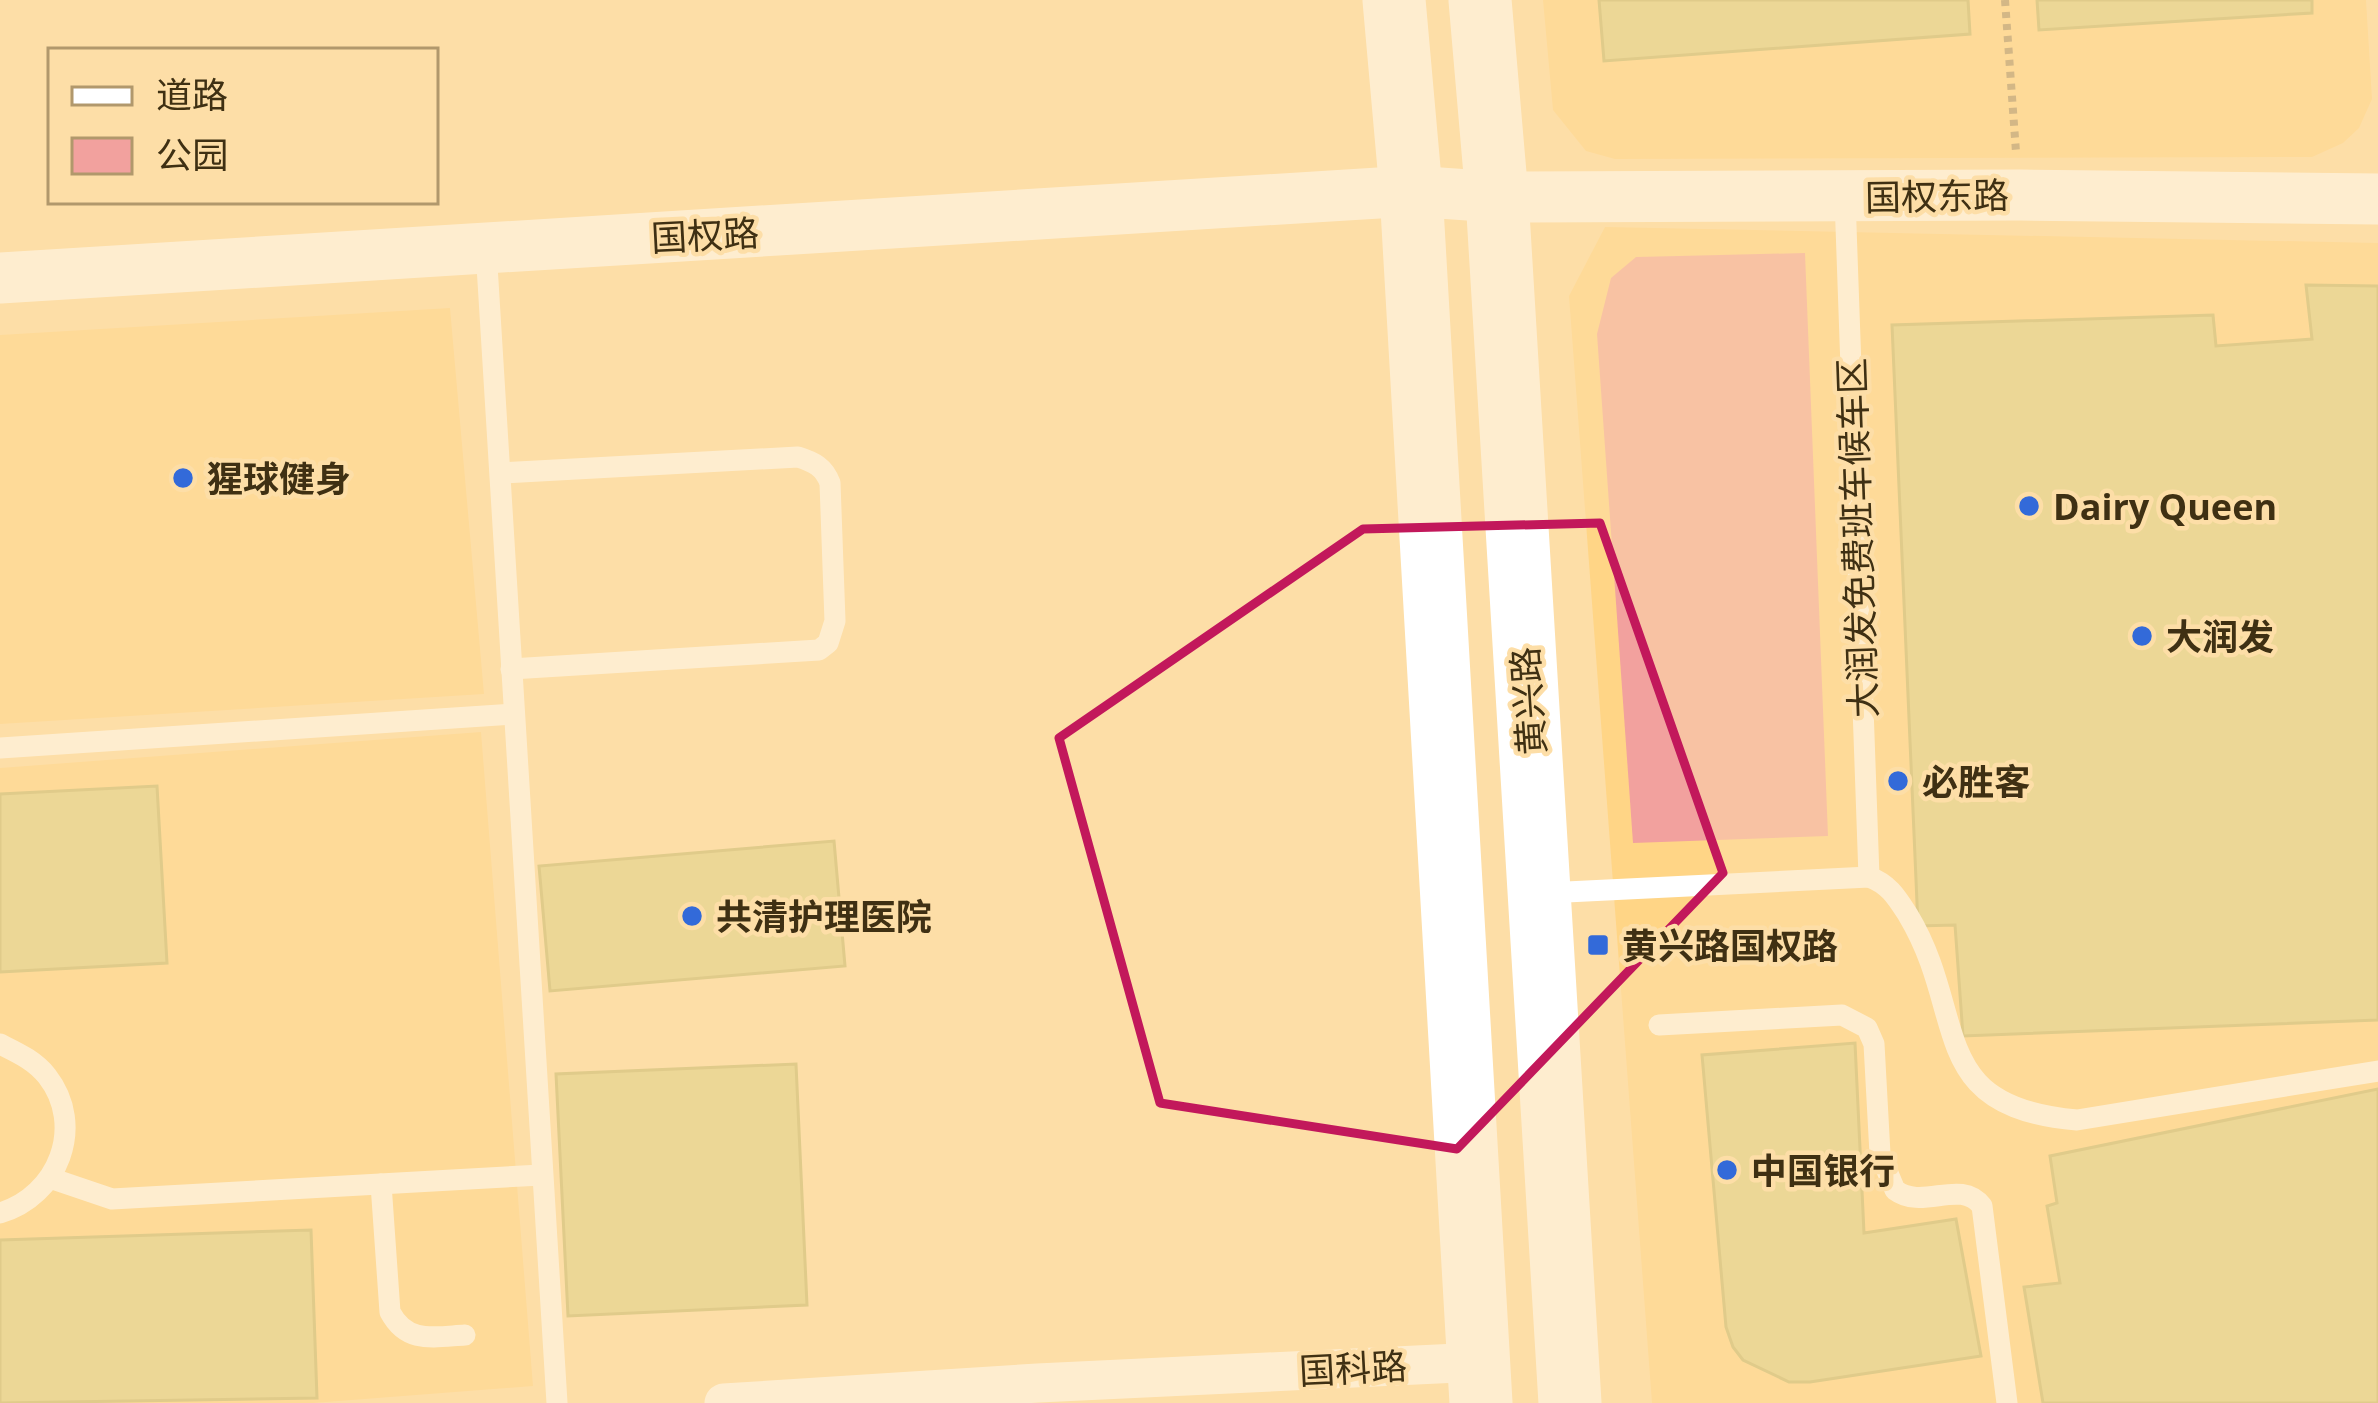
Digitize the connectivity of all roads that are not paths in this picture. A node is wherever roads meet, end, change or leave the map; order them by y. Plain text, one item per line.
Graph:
1 (1394, 0) edge
2 (1480, 0) edge
3 (1411, 191) junction
4 (1497, 197) junction
5 (1845, 198) junction
6 (2378, 199) edge
7 (486, 248) junction
8 (0, 278) edge
9 (500, 473) junction
10 (512, 669) junction
11 (514, 714) junction
12 (0, 748) edge
13 (1869, 877) junction
14 (1540, 894) junction
15 (1659, 1025) dead end
16 (0, 1044) edge
17 (2378, 1071) edge
18 (541, 1175) junction
19 (50, 1178) junction
20 (381, 1184) junction
21 (0, 1213) edge
22 (465, 1335) dead end
23 (1480, 1383) edge
24 (1038, 1393) edge
25 (557, 1403) edge
26 (724, 1403) edge
27 (1570, 1403) edge
28 (2007, 1403) edge

1 - 3 main road
2 - 4 main road, 黄兴路
3 - 4 street, 国权路
3 - 7 street, 国权路
3 - 23 main road
4 - 5 street, 国权东路
4 - 14 main road, 黄兴路
5 - 6 street, 国权东路
5 - 13 lane, 大润发免费班车候车区
7 - 8 street, 国权路
7 - 9 lane
9 - 10 lane
9 - 10 lane
10 - 11 lane
11 - 12 lane
11 - 18 lane
13 - 14 lane
13 - 17 lane
14 - 27 main road, 黄兴路
15 - 28 lane
16 - 19 lane
18 - 20 lane
18 - 25 lane
19 - 20 lane
19 - 21 lane
20 - 22 lane
23 - 24 street, 国科路
24 - 26 street, 国科路

